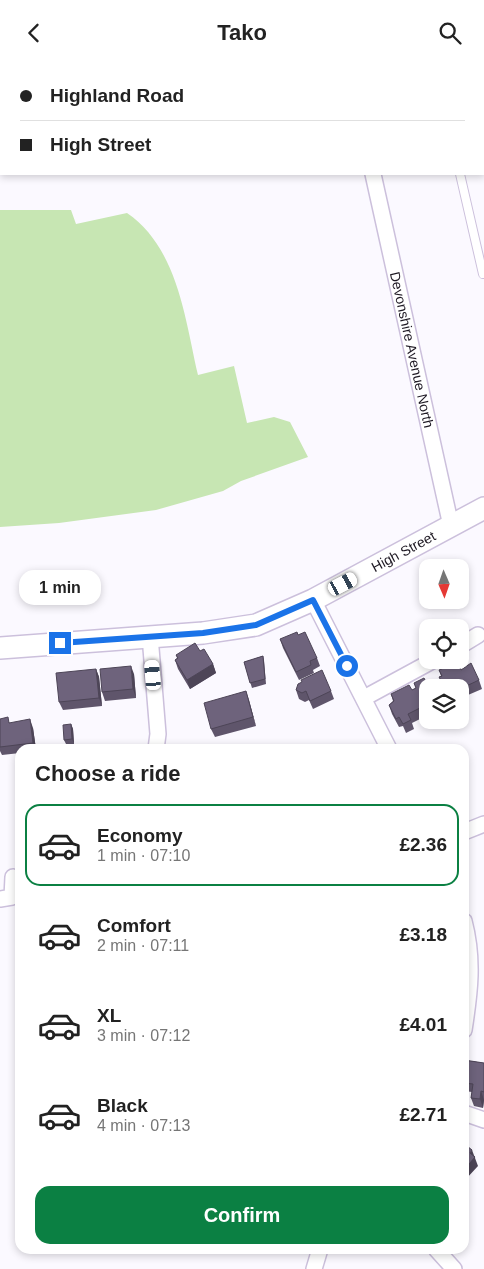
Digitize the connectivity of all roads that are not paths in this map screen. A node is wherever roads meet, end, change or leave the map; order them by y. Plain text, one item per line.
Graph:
1 (373, 175) edge
2 (460, 175) edge
3 (483, 274) edge
4 (484, 508) edge
5 (451, 526) junction
6 (313, 600) junction
7 (478, 635) dead end
8 (150, 636) junction
9 (469, 640) edge
10 (0, 648) edge
11 (419, 668) edge
12 (364, 698) junction
13 (157, 744) edge
14 (387, 744) edge
15 (484, 824) edge
16 (469, 830) edge
17 (13, 877) dead end
18 (11, 899) edge
19 (469, 942) edge
20 (478, 983) edge
21 (469, 1013) edge
22 (469, 1115) edge
23 (484, 1121) edge
24 (318, 1254) edge
25 (440, 1254) edge
26 (314, 1269) edge
27 (454, 1269) edge

1 - 5 street, Devonshire Avenue North
2 - 3 lane
4 - 5 street, High Street
5 - 6 street, High Street
6 - 8 street, High Street
6 - 12 street
7 - 9 street
8 - 10 street, High Street
8 - 13 street
11 - 12 street
12 - 14 street
15 - 16 street
17 - 18 street
19 - 20 street
20 - 21 street
22 - 23 street
24 - 26 street
25 - 27 street

